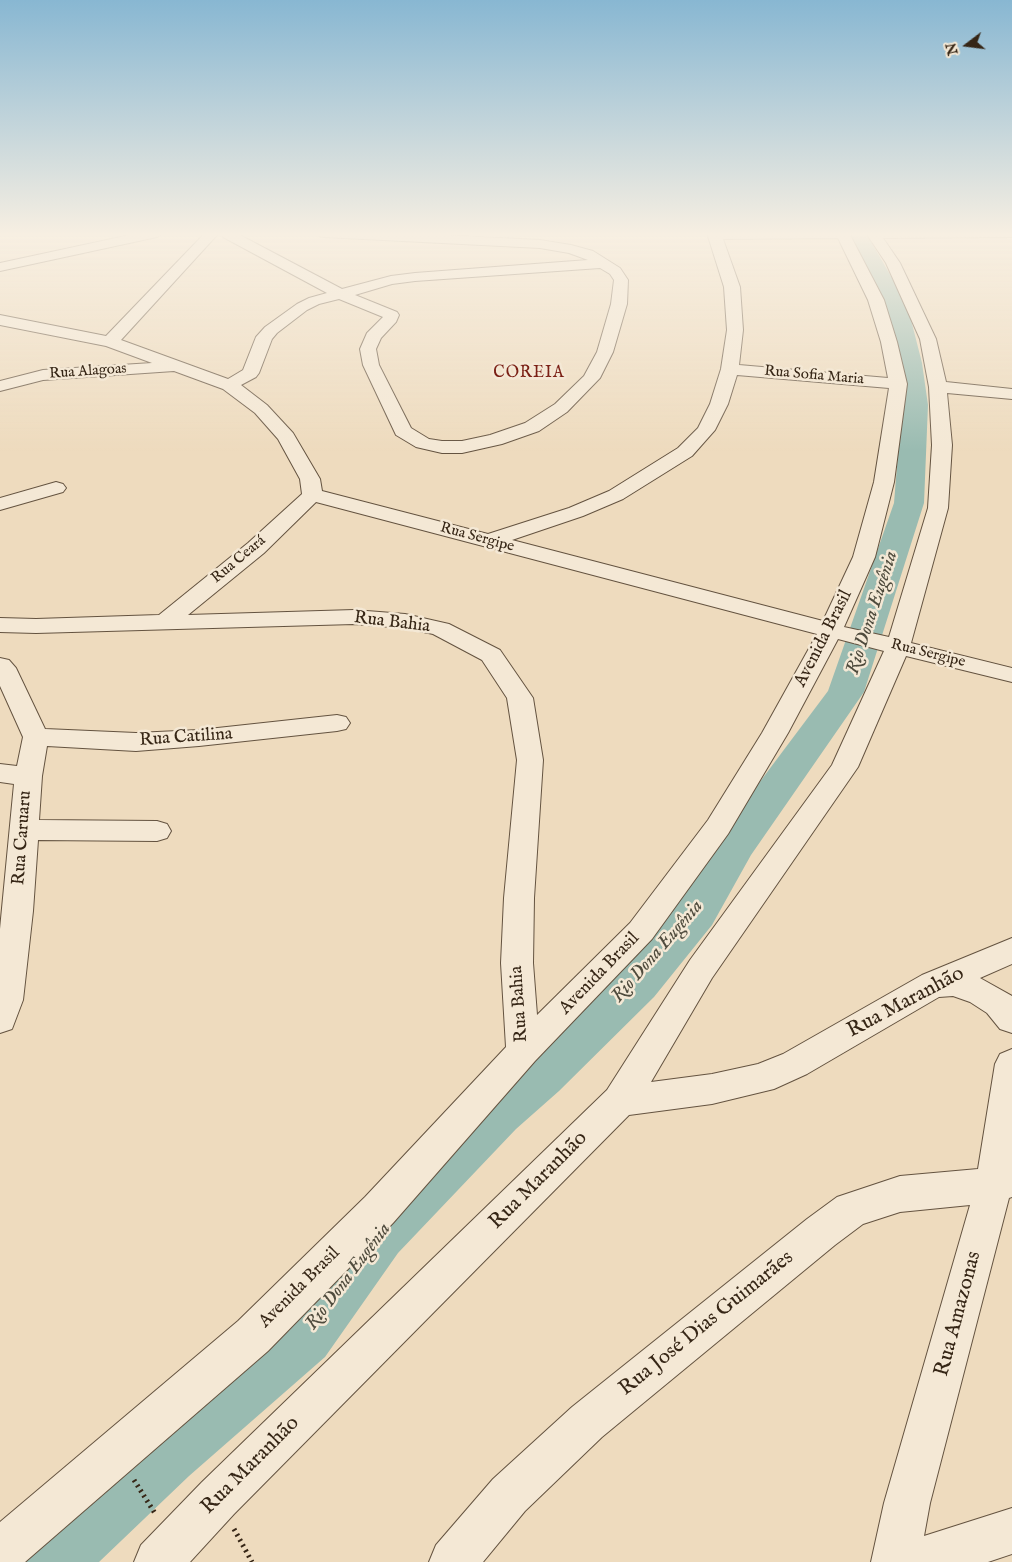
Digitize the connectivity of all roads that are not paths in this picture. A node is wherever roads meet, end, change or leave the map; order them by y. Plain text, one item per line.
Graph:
1 (142, 306) edge
2 (305, 306) edge
3 (370, 306) edge
4 (618, 306) edge
5 (733, 306) edge
6 (878, 306) edge
7 (913, 306) edge
8 (2, 322) edge
9 (110, 342) junction
10 (177, 365) junction
11 (730, 369) junction
12 (898, 384) junction
13 (229, 385) junction
14 (0, 386) edge
15 (938, 387) junction
16 (1012, 394) edge
17 (56, 488) dead end
18 (312, 495) junction
19 (0, 504) edge
20 (489, 541) junction
21 (164, 623) junction
22 (0, 625) edge
23 (840, 633) junction
24 (892, 645) junction
25 (0, 665) edge
26 (1012, 675) edge
27 (8, 696) edge
28 (337, 723) dead end
29 (36, 737) junction
30 (0, 773) edge
31 (28, 776) junction
32 (25, 830) junction
33 (157, 831) dead end
34 (1012, 950) edge
35 (934, 984) junction
36 (0, 1018) edge
37 (1012, 1019) edge
38 (523, 1051) junction
39 (1012, 1064) edge
40 (620, 1102) junction
41 (1003, 1182) edge
42 (1012, 1530) edge
43 (0, 1553) edge
44 (166, 1554) edge
45 (452, 1562) edge
46 (895, 1562) edge
47 (914, 1562) edge

1 - 9 street
2 - 13 street
3 - 4 street
5 - 11 street
6 - 12 street, Avenida Brasil
7 - 15 street
8 - 9 street
9 - 10 street
10 - 13 street
10 - 14 street, Rua Alagoas
11 - 12 street, Rua Sofia Maria
11 - 20 street
12 - 23 street, Avenida Brasil
13 - 18 street
15 - 16 street
15 - 24 street
17 - 19 street
18 - 20 street, Rua Sergipe
18 - 21 street, Rua Ceará
20 - 23 street, Rua Sergipe
21 - 22 street, Rua Bahia
21 - 38 street, Rua Bahia
23 - 24 street, Rua Sergipe
23 - 38 street, Avenida Brasil
24 - 26 street, Rua Sergipe
24 - 40 street
25 - 27 street
27 - 29 street
28 - 29 street, Rua Catilina
29 - 31 street, Rua Caruaru
30 - 31 street
31 - 32 street, Rua Caruaru
32 - 33 street
32 - 36 street, Rua Caruaru
34 - 35 street, Rua Maranhão
35 - 37 street
35 - 40 street, Rua Maranhão
38 - 43 street, Avenida Brasil
39 - 41 street, Rua Amazonas
40 - 44 street, Rua Maranhão
41 - 45 street, Rua José Dias Guimarães
41 - 46 street, Rua Amazonas
42 - 47 street

